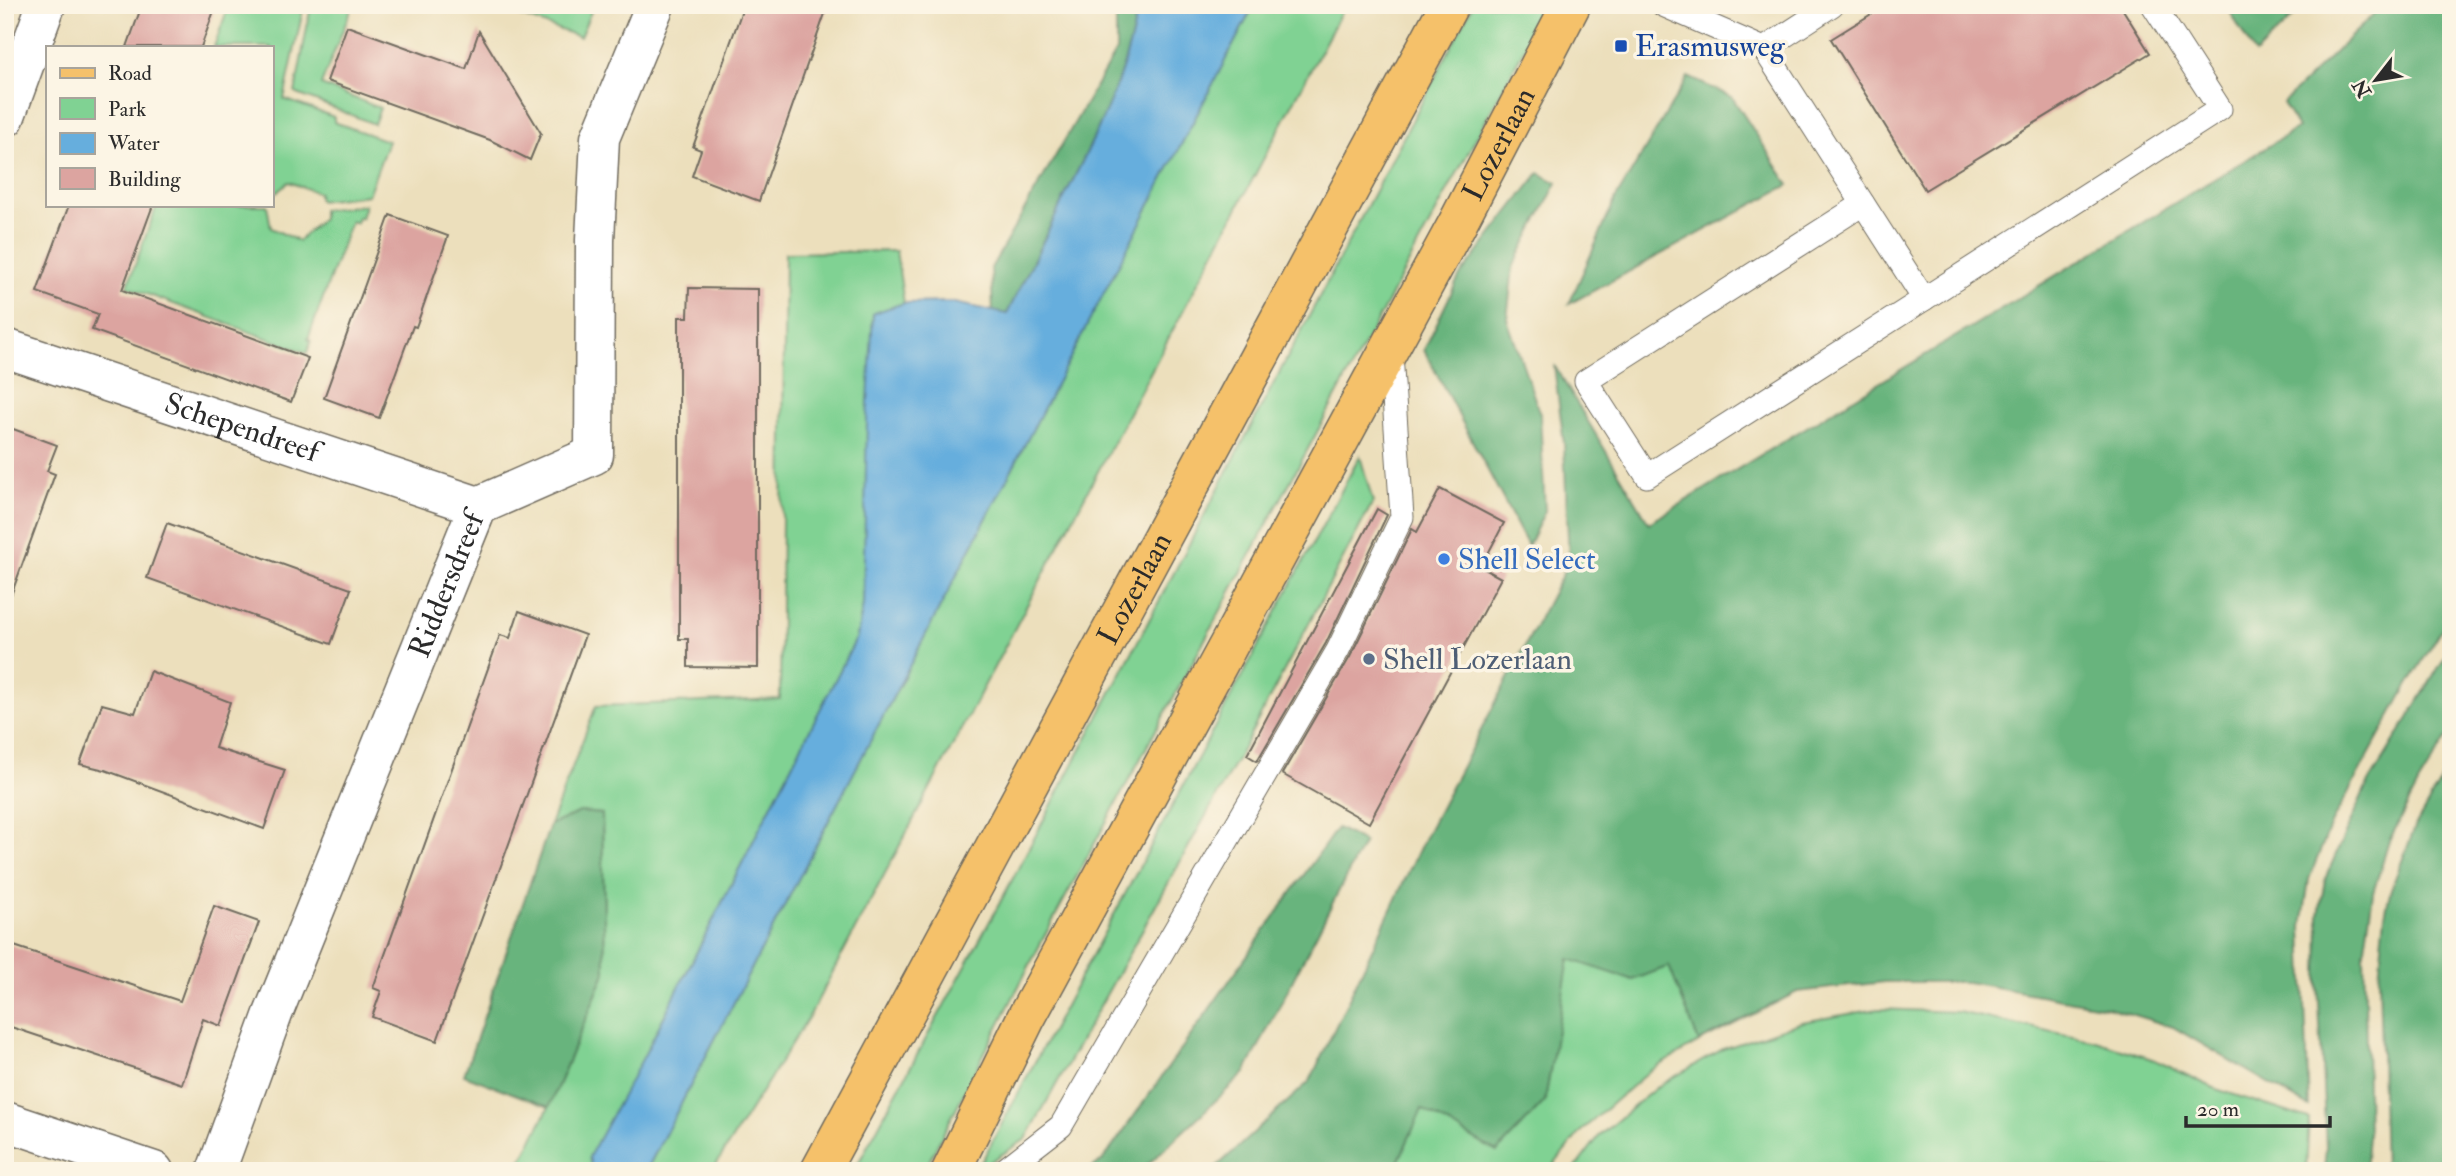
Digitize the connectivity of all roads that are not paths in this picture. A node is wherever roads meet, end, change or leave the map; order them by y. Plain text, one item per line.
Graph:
1 (46, 5) edge
2 (654, 5) edge
3 (1449, 5) edge
4 (1571, 5) edge
5 (1663, 5) edge
6 (1832, 5) edge
7 (2153, 5) edge
8 (1764, 49) junction
9 (5, 118) edge
10 (1863, 204) junction
11 (1924, 299) junction
12 (1390, 347) junction
13 (5, 348) edge
14 (478, 506) junction
15 (5, 1121) edge
16 (154, 1171) edge
17 (216, 1171) edge
18 (820, 1171) edge
19 (951, 1171) edge
20 (1003, 1171) edge

1 - 9 street
2 - 14 street, Riddersdreef
3 - 18 main road, Lozerlaan
4 - 12 main road, Lozerlaan
5 - 8 lane
6 - 8 lane
7 - 11 lane
8 - 10 lane
10 - 11 lane
10 - 11 lane
12 - 19 main road, Lozerlaan
12 - 20 lane
13 - 14 street, Schependreef
14 - 17 street, Riddersdreef
15 - 16 street

